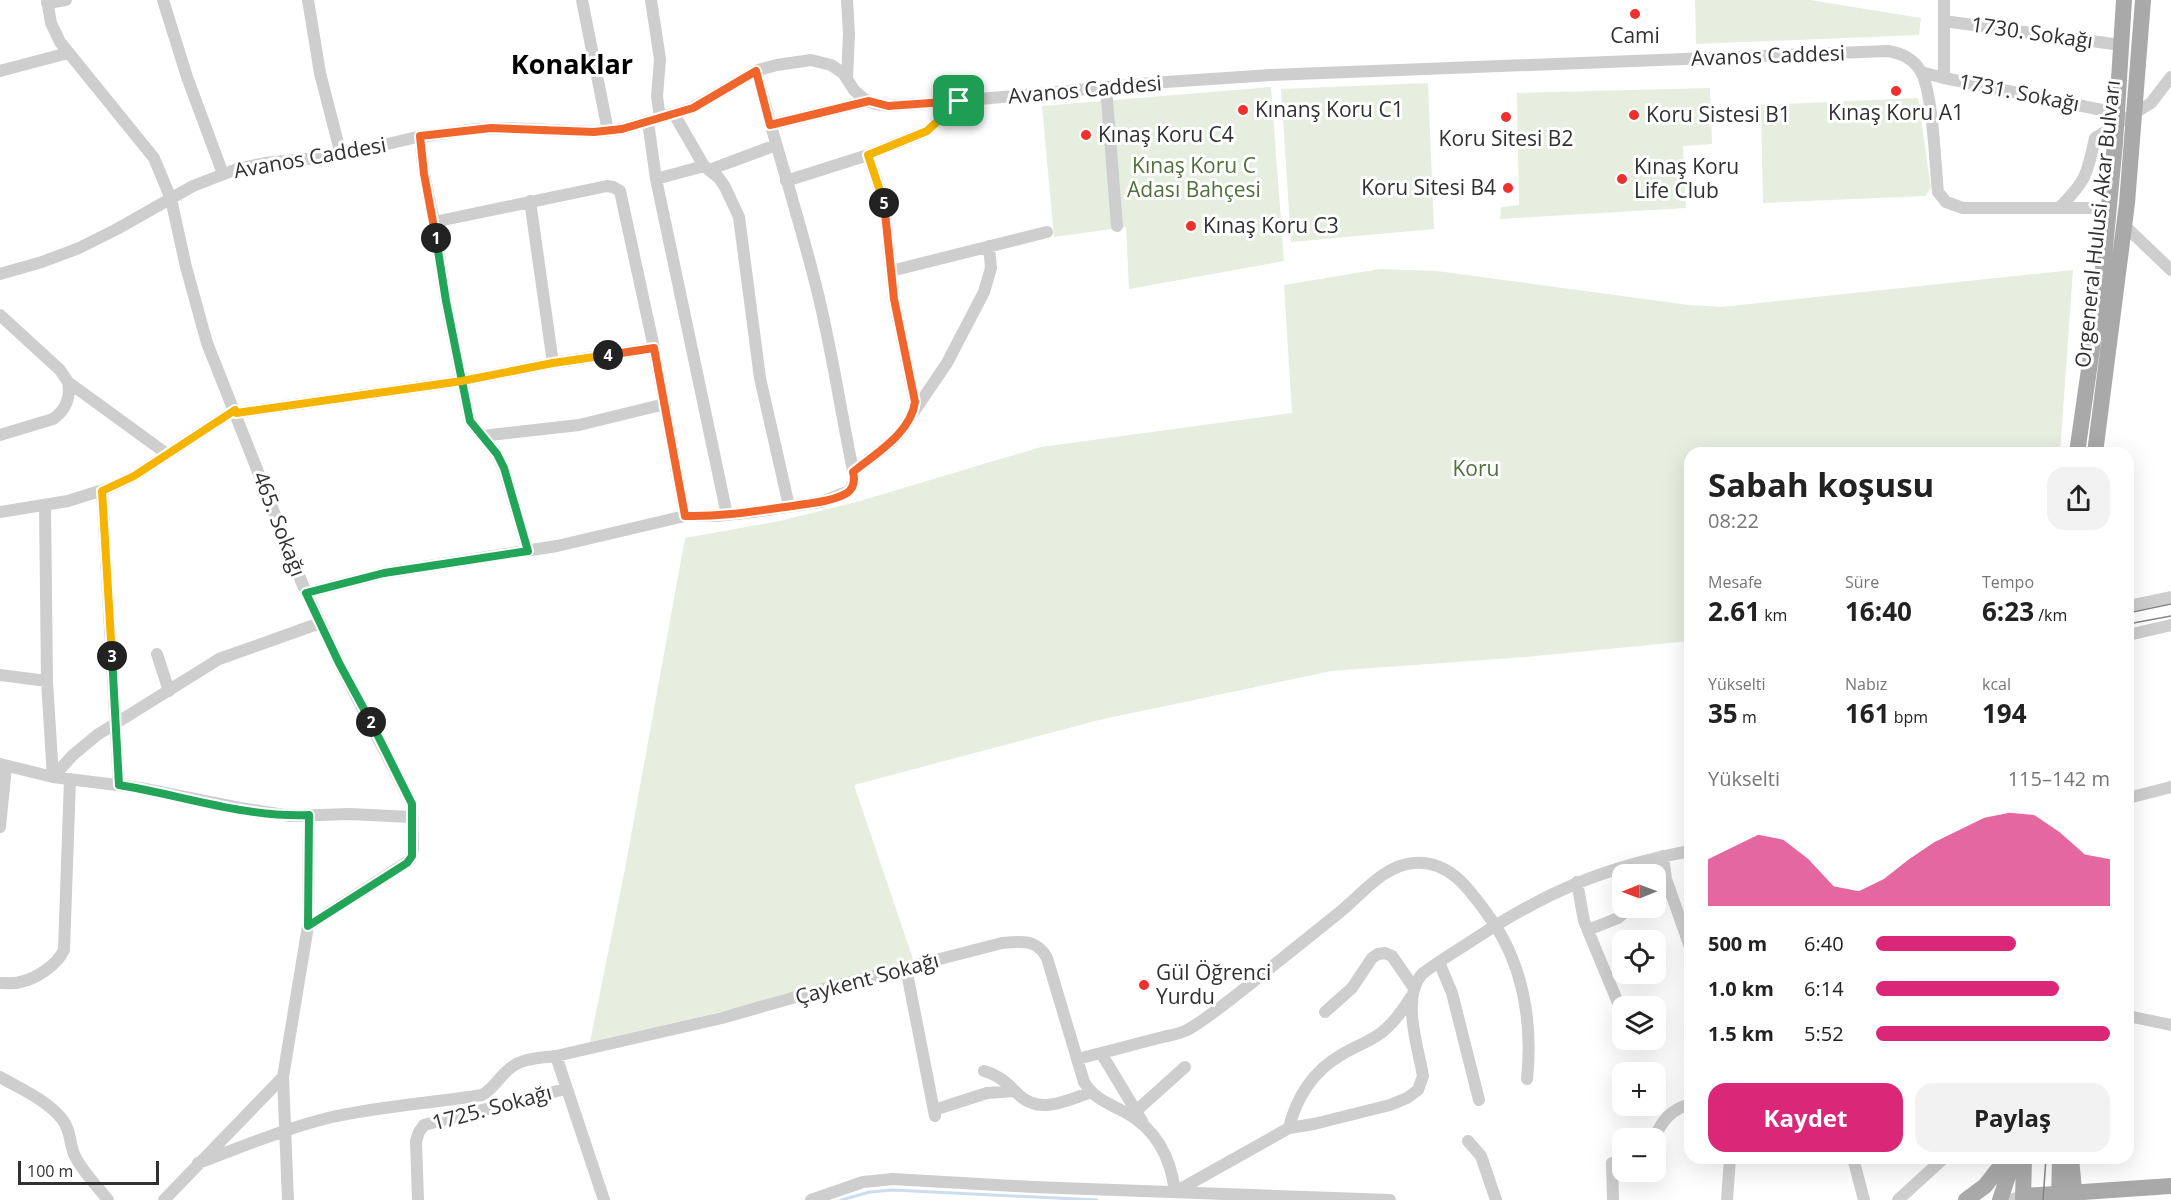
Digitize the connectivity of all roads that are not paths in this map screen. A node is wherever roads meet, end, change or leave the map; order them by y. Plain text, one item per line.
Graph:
1 (66, 0) edge
2 (163, 0) edge
3 (308, 0) edge
4 (582, 0) edge
5 (651, 0) edge
6 (847, 0) edge
7 (1944, 0) edge
8 (2124, 0) edge
9 (2143, 0) edge
10 (47, 1) edge
11 (1944, 21) junction
12 (2121, 45) junction
13 (68, 53) junction
14 (0, 71) edge
15 (756, 71) junction
16 (1921, 72) junction
17 (2171, 77) edge
18 (847, 78) junction
19 (1944, 78) junction
20 (1106, 87) junction
21 (869, 101) junction
22 (959, 101) junction
23 (674, 114) junction
24 (2134, 114) junction
25 (660, 118) junction
26 (2117, 118) junction
27 (648, 122) junction
28 (770, 125) junction
29 (608, 131) junction
30 (420, 136) junction
31 (776, 145) junction
32 (341, 155) junction
33 (868, 155) junction
34 (706, 168) junction
35 (223, 174) junction
36 (656, 179) junction
37 (786, 181) junction
38 (171, 199) junction
39 (530, 201) junction
40 (2059, 208) junction
41 (2109, 208) junction
42 (434, 222) junction
43 (2124, 225) junction
44 (1117, 226) dead end
45 (1047, 232) dead end
46 (989, 246) junction
47 (2171, 270) edge
48 (891, 272) junction
49 (0, 274) edge
50 (0, 315) edge
51 (654, 348) junction
52 (553, 363) junction
53 (462, 381) junction
54 (68, 382) junction
55 (665, 404) junction
56 (236, 411) junction
57 (912, 414) junction
58 (0, 435) edge
59 (482, 436) junction
60 (2078, 447) edge
61 (2096, 447) edge
62 (167, 454) junction
63 (853, 472) junction
64 (102, 491) junction
65 (45, 505) junction
66 (789, 506) junction
67 (0, 512) edge
68 (727, 515) junction
69 (685, 516) junction
70 (528, 551) junction
71 (306, 593) junction
72 (2171, 597) edge
73 (2134, 605) edge
74 (320, 623) junction
75 (2171, 625) edge
76 (2134, 634) edge
77 (157, 654) dead end
78 (0, 675) edge
79 (47, 681) junction
80 (169, 691) junction
81 (116, 723) junction
82 (3, 766) edge
83 (52, 777) junction
84 (70, 779) junction
85 (119, 785) junction
86 (2171, 787) edge
87 (2134, 796) edge
88 (309, 815) junction
89 (412, 817) junction
90 (0, 827) edge
91 (1684, 852) edge
92 (1663, 856) junction
93 (1662, 864) edge
94 (1577, 882) junction
95 (1666, 894) edge
96 (1618, 918) edge
97 (1496, 925) junction
98 (308, 926) junction
99 (1588, 930) junction
100 (1684, 934) edge
101 (1439, 962) junction
102 (906, 968) junction
103 (0, 983) edge
104 (1412, 992) junction
105 (1615, 996) edge
106 (1325, 1012) dead end
107 (2134, 1017) edge
108 (2171, 1025) edge
109 (1101, 1053) junction
110 (556, 1056) junction
111 (1077, 1059) junction
112 (1185, 1067) dead end
113 (984, 1071) dead end
114 (0, 1077) edge
115 (283, 1077) junction
116 (1527, 1079) dead end
117 (565, 1089) junction
118 (1015, 1090) junction
119 (1091, 1092) junction
120 (1479, 1100) dead end
121 (1684, 1107) edge
122 (1136, 1111) junction
123 (1144, 1125) junction
124 (1289, 1128) junction
125 (1658, 1128) edge
126 (286, 1131) junction
127 (1468, 1141) dead end
128 (198, 1164) junction
129 (1730, 1164) edge
130 (1855, 1164) edge
131 (1937, 1164) edge
132 (2002, 1164) edge
133 (2012, 1164) edge
134 (2023, 1164) edge
135 (2061, 1164) edge
136 (2070, 1164) edge
137 (1613, 1182) edge
138 (2171, 1186) edge
139 (1175, 1192) junction
140 (2067, 1197) edge
141 (2019, 1199) edge
142 (108, 1200) edge
143 (164, 1200) edge
144 (288, 1200) edge
145 (418, 1200) edge
146 (604, 1200) edge
147 (811, 1200) edge
148 (1390, 1200) edge
149 (1496, 1200) edge
150 (1613, 1200) edge
151 (1727, 1200) edge
152 (1864, 1200) edge
153 (1898, 1200) edge
154 (1966, 1200) edge
155 (2000, 1200) edge

1 - 10 street
2 - 35 street
3 - 32 street
4 - 29 street
5 - 25 street
6 - 18 street
7 - 11 street
8 - 12 main road, Orgeneral Hulusi Akar Bulvarı
9 - 24 main road, Orgeneral Hulusi Akar Bulvarı
10 - 13 street, 465. Sokağı
11 - 12 street, 1730. Sokağı
11 - 19 street
12 - 26 main road, Orgeneral Hulusi Akar Bulvarı
13 - 14 street
13 - 38 street, 465. Sokağı
15 - 18 street, Avanos Caddesi
15 - 23 street, Avanos Caddesi
15 - 28 street
16 - 19 street, 1731. Sokağı
16 - 20 street, Avanos Caddesi
16 - 40 street
17 - 24 street
18 - 21 street, Avanos Caddesi
19 - 26 street, 1731. Sokağı
20 - 22 street, Avanos Caddesi
20 - 44 street
21 - 22 street, Avanos Caddesi
21 - 28 street
22 - 33 street
23 - 25 street, Avanos Caddesi
23 - 34 street
24 - 26 street
24 - 43 main road, Orgeneral Hulusi Akar Bulvarı
25 - 27 street, Avanos Caddesi
26 - 40 street
26 - 41 main road, Orgeneral Hulusi Akar Bulvarı
27 - 29 street, Avanos Caddesi
27 - 36 street
28 - 31 street
29 - 30 street, Avanos Caddesi
30 - 32 street, Avanos Caddesi
30 - 42 street
31 - 34 street
31 - 37 street
32 - 35 street, Avanos Caddesi
33 - 37 street
33 - 48 street
34 - 36 street
34 - 66 street
35 - 38 street, Avanos Caddesi
36 - 68 street
37 - 63 street
38 - 49 street, Avanos Caddesi
38 - 56 street, 465. Sokağı
39 - 42 street
39 - 51 street
39 - 52 street
40 - 41 street
41 - 60 main road, Orgeneral Hulusi Akar Bulvarı
42 - 53 street
43 - 47 street
43 - 61 main road, Orgeneral Hulusi Akar Bulvarı
45 - 46 street
46 - 48 street
46 - 57 street
48 - 57 street
50 - 54 street
51 - 52 street
51 - 55 street
52 - 53 street
53 - 56 street
53 - 59 street
54 - 58 street
54 - 62 street
55 - 59 street
55 - 69 street
56 - 62 street
56 - 71 street, 465. Sokağı
57 - 63 street
59 - 70 street
62 - 64 street
63 - 66 street
64 - 65 street
64 - 81 street
65 - 67 street
65 - 79 street
66 - 68 street
68 - 69 street
69 - 70 street
70 - 71 street
71 - 74 street, 465. Sokağı
72 - 73 street
74 - 80 street
74 - 89 street, 465. Sokağı
75 - 76 street
77 - 80 street
78 - 79 street
79 - 83 street
80 - 81 street
81 - 83 street
81 - 85 street
82 - 83 street
82 - 90 street
83 - 84 street
84 - 85 street
84 - 103 street
85 - 88 street
86 - 87 street
88 - 89 street
88 - 98 street
89 - 98 street, 465. Sokağı
91 - 92 street
92 - 93 street
92 - 94 street
94 - 97 street
94 - 99 street
95 - 100 street
96 - 99 street
97 - 101 street
97 - 109 street
97 - 116 street
98 - 115 street
99 - 105 street
101 - 104 street
101 - 120 street
102 - 110 street, Çaykent Sokağı
102 - 111 street, Çaykent Sokağı
102 - 118 street
104 - 106 street
104 - 124 street
104 - 124 street
107 - 108 street
109 - 111 street
109 - 122 street
110 - 117 street
110 - 126 street, Çaykent Sokağı
111 - 119 street, Çaykent Sokağı
112 - 122 street
113 - 118 street
114 - 142 street
115 - 126 street
115 - 128 street
117 - 145 street, 1725. Sokağı
117 - 146 street
118 - 119 street
119 - 123 street
121 - 125 street
122 - 123 street
123 - 139 street
124 - 139 street
126 - 128 street, Çaykent Sokağı
126 - 144 street
127 - 149 street
128 - 143 street
129 - 151 street
130 - 152 street
131 - 153 street
132 - 154 main road
133 - 155 main road
134 - 141 main road
135 - 140 main road
136 - 140 main road
137 - 150 street
138 - 140 main road
139 - 147 street
139 - 148 street
140 - 141 main road

